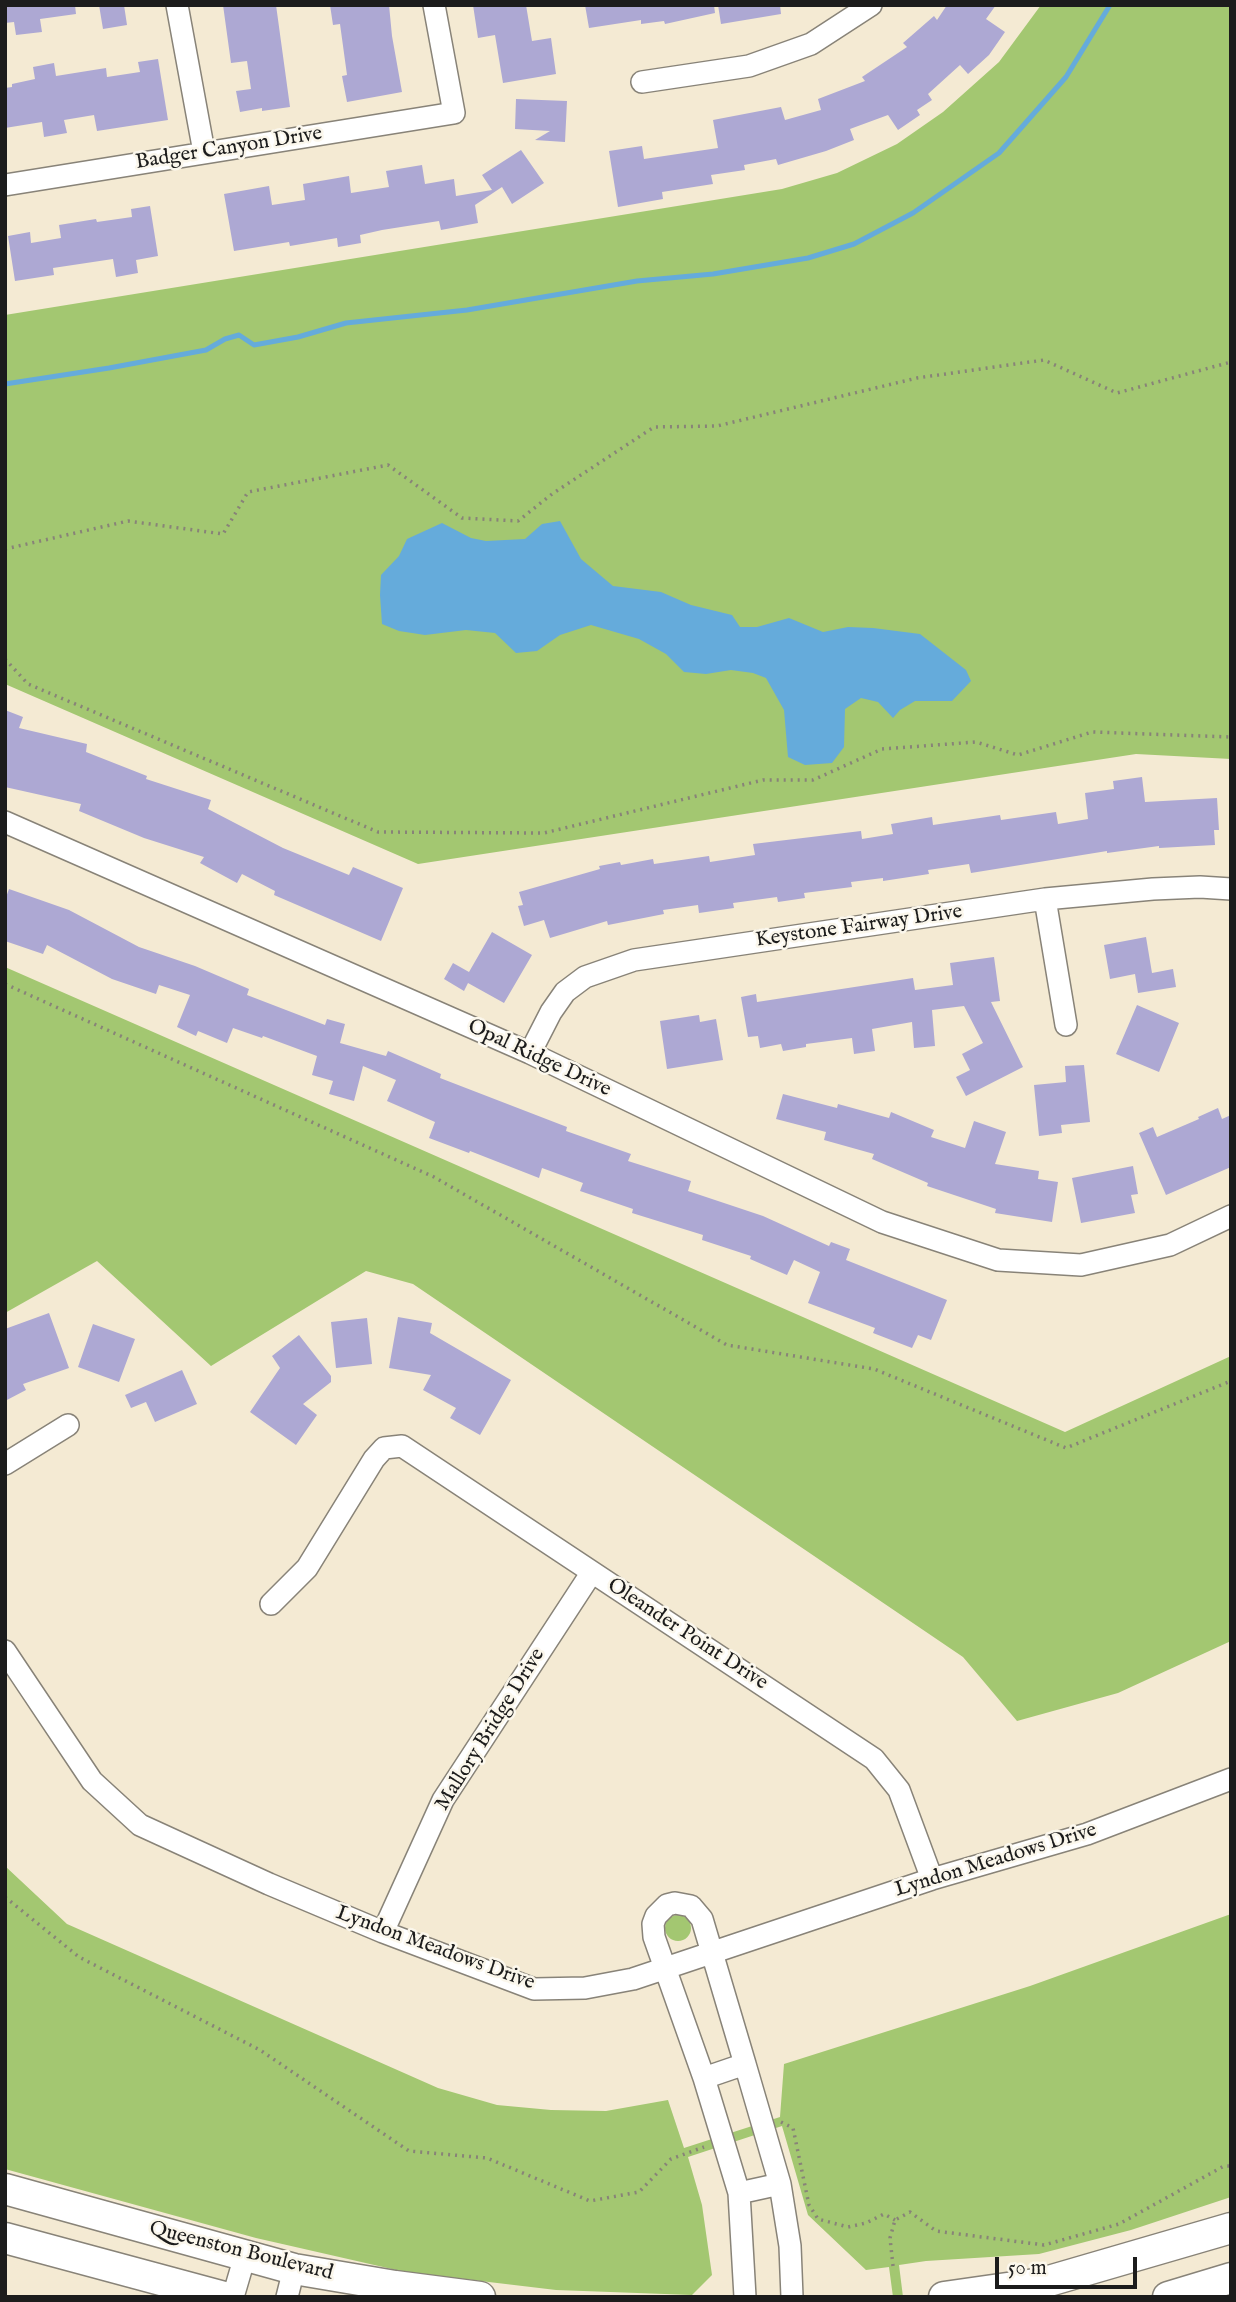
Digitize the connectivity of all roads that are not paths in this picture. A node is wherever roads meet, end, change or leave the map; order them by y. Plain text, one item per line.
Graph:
1 (177, 5) edge
2 (434, 5) edge
3 (871, 5) edge
4 (642, 82) dead end
5 (204, 152) junction
6 (5, 185) edge
7 (5, 822) edge
8 (1231, 889) edge
9 (1045, 899) junction
10 (1066, 1025) dead end
11 (530, 1053) junction
12 (1231, 1216) edge
13 (68, 1424) dead end
14 (5, 1464) edge
15 (592, 1572) junction
16 (271, 1604) dead end
17 (5, 1651) edge
18 (1231, 1779) edge
19 (932, 1879) junction
20 (383, 1932) junction
21 (713, 1953) junction
22 (665, 1969) junction
23 (746, 2064) junction
24 (704, 2078) junction
25 (780, 2184) junction
26 (5, 2189) edge
27 (738, 2193) junction
28 (1231, 2228) edge
29 (5, 2238) edge
30 (245, 2256) junction
31 (1231, 2278) edge
32 (290, 2283) edge
33 (224, 2297) edge
34 (233, 2297) edge
35 (480, 2297) edge
36 (745, 2297) edge
37 (792, 2297) edge
38 (944, 2297) edge
39 (1168, 2297) edge

1 - 5 street
2 - 5 street, Badger Canyon Drive
3 - 4 street
5 - 6 street, Badger Canyon Drive
7 - 11 street, Opal Ridge Drive
8 - 9 street, Keystone Fairway Drive
9 - 10 street
9 - 11 street, Keystone Fairway Drive
11 - 12 street, Opal Ridge Drive
13 - 14 street
15 - 16 street, Oleander Point Drive
15 - 19 street, Oleander Point Drive
15 - 20 street, Mallory Bridge Drive
17 - 20 street, Lyndon Meadows Drive
18 - 19 street, Lyndon Meadows Drive
19 - 21 street, Lyndon Meadows Drive
20 - 22 street, Lyndon Meadows Drive
21 - 22 street, Lyndon Meadows Drive
21 - 22 street
21 - 23 street
22 - 24 street
23 - 24 street
23 - 25 street
24 - 27 street
25 - 27 street
25 - 37 street
26 - 30 main road, Queenston Boulevard
27 - 36 street
28 - 38 main road
29 - 33 main road
30 - 32 main road, Queenston Boulevard
30 - 34 street
31 - 39 main road
32 - 35 main road, Queenston Boulevard

